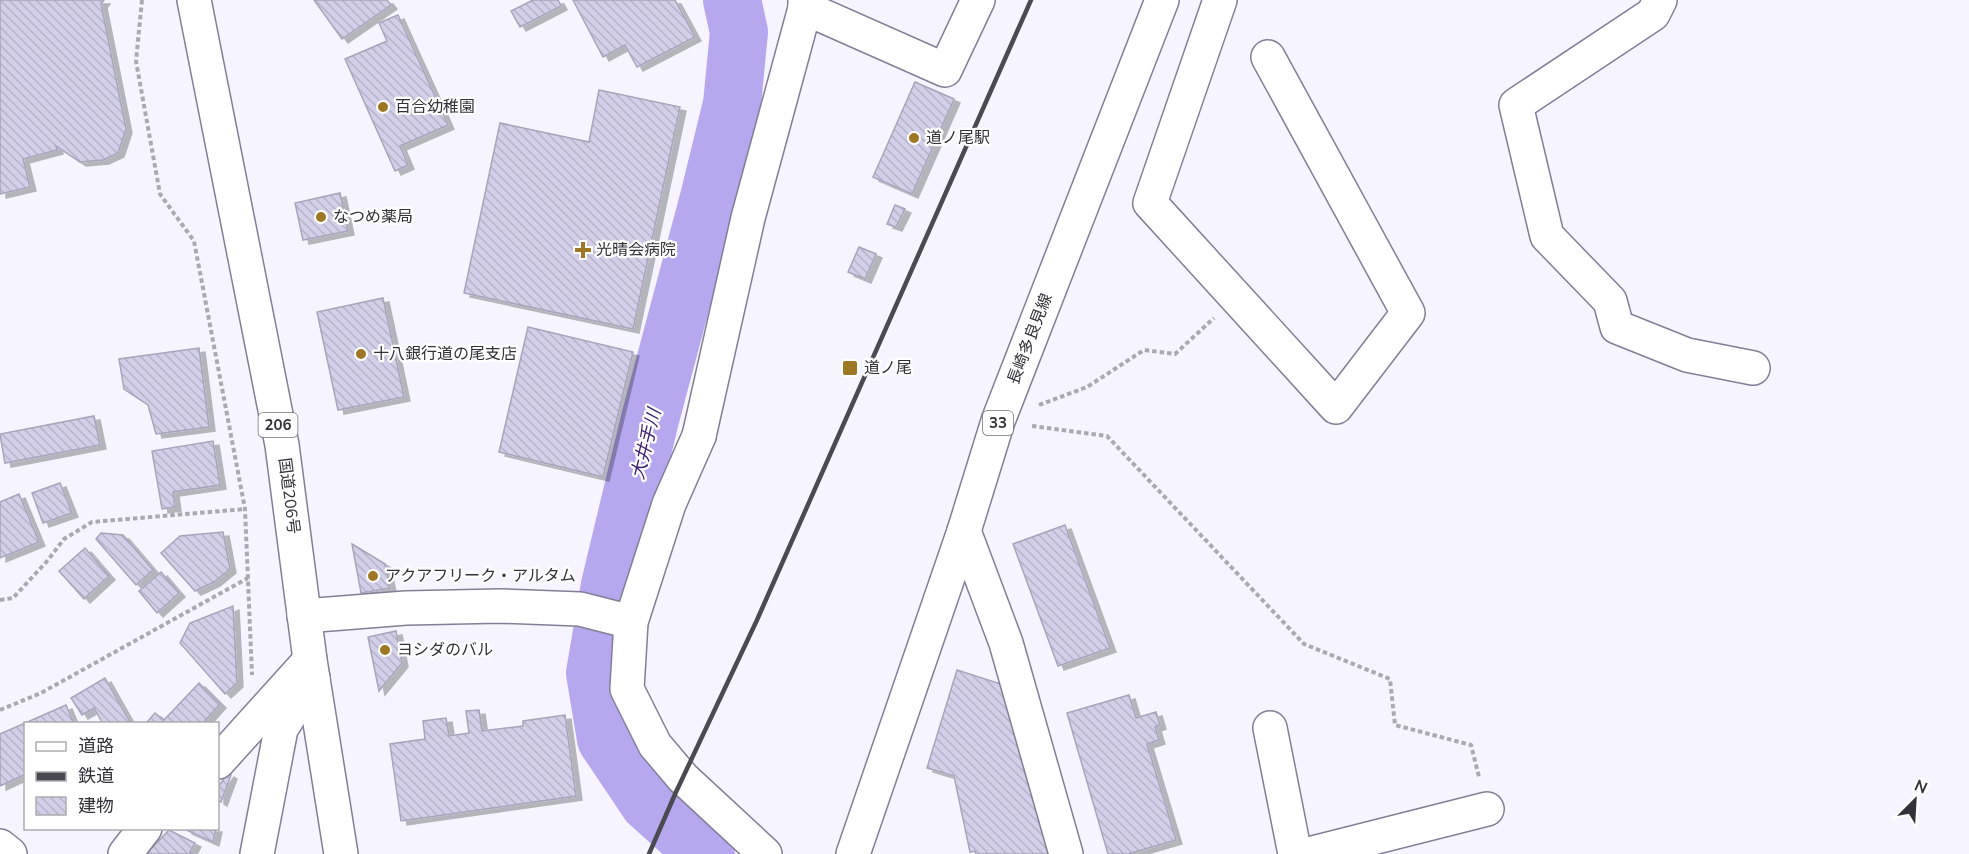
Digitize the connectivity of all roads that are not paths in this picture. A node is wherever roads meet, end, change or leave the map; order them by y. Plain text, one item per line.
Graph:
1 (194, 0) edge
2 (978, 0) edge
3 (1162, 0) edge
4 (1220, 0) edge
5 (805, 4) edge
6 (1649, 5) edge
7 (1268, 57) dead end
8 (1753, 368) dead end
9 (964, 531) junction
10 (304, 616) junction
11 (626, 621) junction
12 (312, 669) junction
13 (1270, 728) dead end
14 (219, 761) edge
15 (1487, 809) road end
16 (143, 830) edge
17 (0, 846) edge
18 (10, 854) edge
19 (125, 854) edge
20 (257, 854) edge
21 (341, 854) edge
22 (765, 854) edge
23 (853, 854) edge
24 (1066, 854) edge
25 (1295, 854) edge
26 (1309, 854) edge

1 - 10 main road, 国道206号 / 206
2 - 5 main road
3 - 9 main road, 長崎多良見線 / 33
4 - 7 main road
5 - 11 main road
6 - 8 main road
9 - 23 main road, 長崎多良見線 / 33
9 - 24 main road
10 - 11 main road
10 - 12 main road, 国道206号 / 206
11 - 22 main road
12 - 14 main road
12 - 20 main road
12 - 21 main road, 国道206号 / 206
13 - 25 main road
15 - 26 main road
16 - 19 main road
17 - 18 main road

